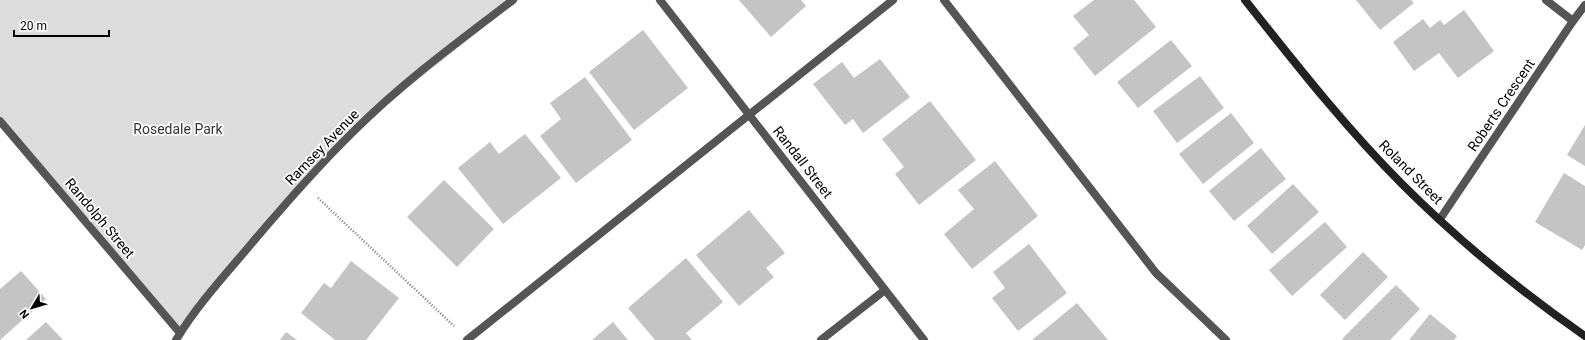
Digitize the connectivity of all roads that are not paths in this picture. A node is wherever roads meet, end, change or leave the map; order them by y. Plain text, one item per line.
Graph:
1 (513, 0) edge
2 (660, 0) edge
3 (893, 0) edge
4 (944, 0) edge
5 (1245, 0) edge
6 (1546, 0) edge
7 (1585, 6) edge
8 (1573, 21) junction
9 (750, 114) junction
10 (0, 121) edge
11 (1440, 219) junction
12 (885, 290) junction
13 (178, 336) edge
14 (1585, 336) edge
15 (467, 339) edge
16 (821, 340) edge
17 (924, 340) edge
18 (1226, 340) edge

1 - 13 street, Ramsey Avenue
2 - 9 street, Randall Street
3 - 9 street
4 - 18 street
5 - 11 street, Roland Street
6 - 8 street
7 - 8 street, Roberts Crescent
8 - 11 street, Roberts Crescent
9 - 12 street, Randall Street
9 - 15 street
10 - 13 street, Randolph Street
11 - 14 street, Roland Street
12 - 16 street
12 - 17 street, Randall Street

